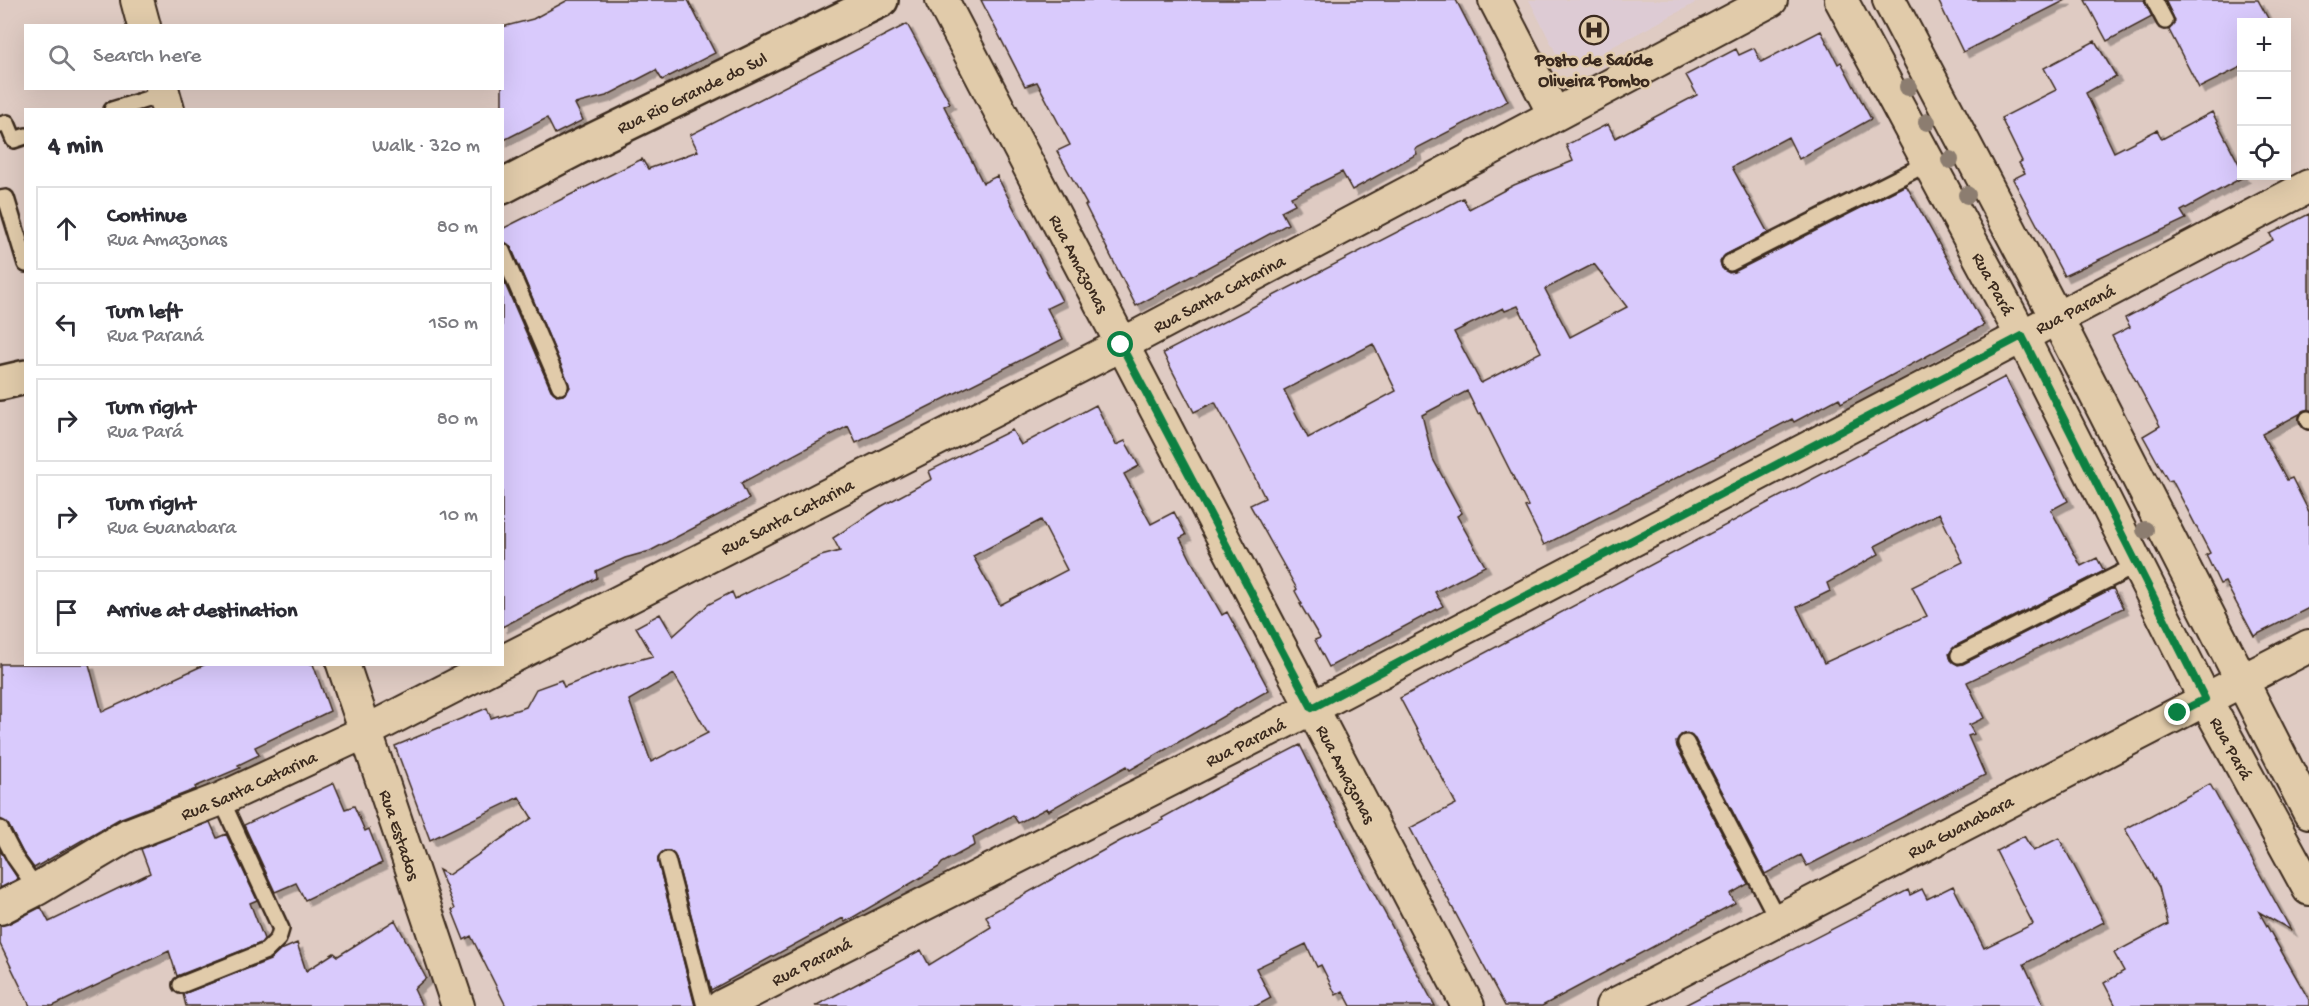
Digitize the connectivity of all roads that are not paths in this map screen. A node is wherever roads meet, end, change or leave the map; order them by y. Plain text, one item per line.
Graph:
1 (137, 0) edge
2 (881, 0) edge
3 (942, 0) edge
4 (1495, 0) edge
5 (1771, 0) edge
6 (1840, 0) edge
7 (1889, 0) edge
8 (2154, 0) edge
9 (2165, 21) dead end
10 (143, 24) edge
11 (165, 97) edge
12 (120, 108) edge
13 (1554, 114) junction
14 (0, 125) edge
15 (24, 137) edge
16 (1928, 163) junction
17 (504, 186) edge
18 (2309, 186) edge
19 (0, 199) edge
20 (504, 256) edge
21 (24, 257) edge
22 (1730, 262) dead end
23 (2056, 317) junction
24 (2022, 336) junction
25 (1121, 345) junction
26 (24, 377) edge
27 (0, 383) edge
28 (560, 386) dead end
29 (2137, 565) junction
30 (2309, 646) edge
31 (1959, 655) dead end
32 (504, 661) edge
33 (344, 666) edge
34 (493, 666) edge
35 (2243, 681) junction
36 (2205, 699) junction
37 (1312, 708) junction
38 (365, 732) junction
39 (1686, 743) dead end
40 (221, 799) junction
41 (2309, 812) edge
42 (0, 829) edge
43 (667, 860) dead end
44 (37, 889) junction
45 (2309, 889) edge
46 (0, 908) edge
47 (1778, 920) junction
48 (181, 985) dead end
49 (458, 1006) edge
50 (705, 1006) edge
51 (722, 1006) edge
52 (1468, 1006) edge
53 (1612, 1006) edge

1 - 10 street
2 - 17 street, Rua Rio Grande do Sul
3 - 25 street, Rua Amazonas
4 - 13 street
5 - 13 street, Rua Santa Catarina
6 - 16 street, Rua Pará
7 - 23 street
8 - 9 lane
11 - 12 lane
13 - 25 street, Rua Santa Catarina
14 - 15 lane
16 - 22 lane
16 - 24 street, Rua Pará
18 - 23 street, Rua Paraná
19 - 21 lane
20 - 28 lane
23 - 24 street, Rua Paraná
23 - 35 street
24 - 29 street, Rua Pará
24 - 37 street, Rua Paraná
25 - 32 street, Rua Santa Catarina
25 - 37 street, Rua Amazonas
26 - 27 street
29 - 31 lane
29 - 36 street, Rua Pará
30 - 35 street, Rua Guanabara
33 - 38 street, Rua Estados
34 - 38 street, Rua Santa Catarina
35 - 36 street, Rua Guanabara
35 - 41 street
36 - 45 street, Rua Pará
36 - 47 street, Rua Guanabara
37 - 51 street, Rua Paraná
37 - 52 street, Rua Amazonas
38 - 40 street, Rua Santa Catarina
38 - 49 street, Rua Estados
39 - 47 lane
40 - 44 street, Rua Santa Catarina
40 - 48 lane
42 - 44 lane
43 - 50 lane
44 - 46 street, Rua Santa Catarina
47 - 53 street, Rua Guanabara

